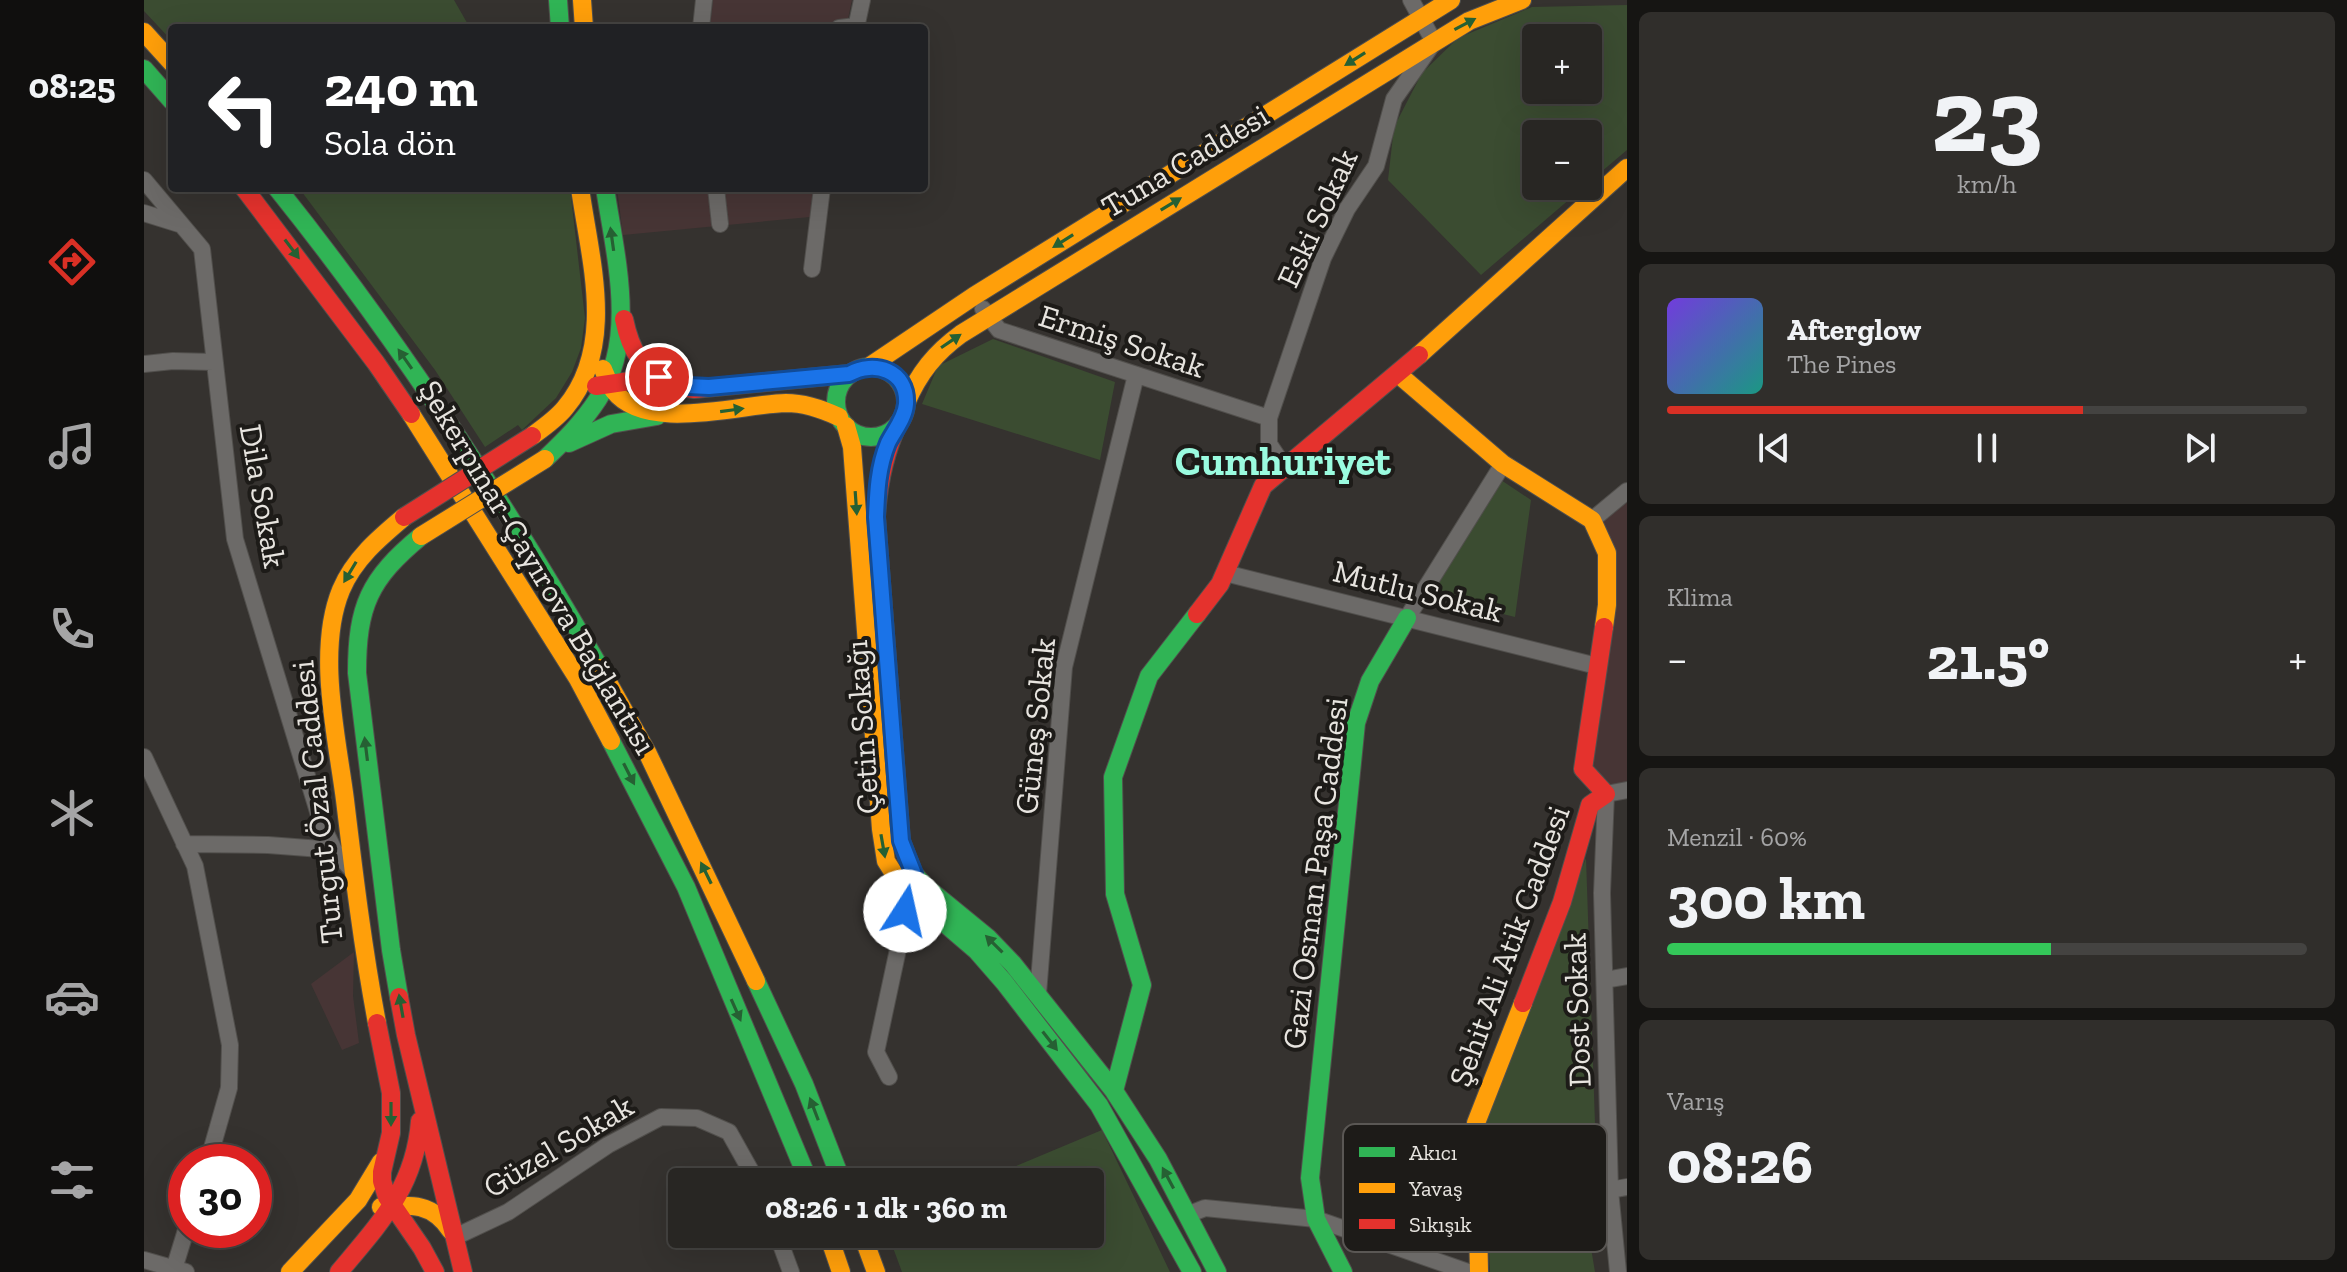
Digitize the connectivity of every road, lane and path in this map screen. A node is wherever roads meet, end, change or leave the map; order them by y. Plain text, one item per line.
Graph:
1 (558, 0) edge
2 (582, 0) edge
3 (704, 0) edge
4 (862, 0) edge
5 (1411, 0) edge
6 (1451, 0) edge
7 (1522, 0) edge
8 (1421, 18) junction
9 (560, 24) edge
10 (584, 24) edge
11 (701, 24) edge
12 (857, 24) edge
13 (144, 32) edge
14 (1434, 42) junction
15 (168, 59) edge
16 (144, 69) edge
17 (168, 96) edge
18 (1627, 168) edge
19 (144, 180) edge
20 (247, 192) edge
21 (280, 192) edge
22 (581, 192) edge
23 (606, 192) edge
24 (716, 192) edge
25 (822, 192) edge
26 (144, 213) edge
27 (720, 224) dead end
28 (181, 225) junction
29 (812, 269) dead end
30 (592, 274) junction
31 (620, 293) junction
32 (974, 296) junction
33 (989, 316) junction
34 (214, 362) junction
35 (144, 364) edge
36 (870, 366) junction
37 (849, 374) junction
38 (1398, 374) junction
39 (1136, 375) junction
40 (608, 383) junction
41 (709, 387) junction
42 (906, 403) junction
43 (566, 407) junction
44 (685, 415) junction
45 (1269, 418) junction
46 (843, 422) junction
47 (898, 424) junction
48 (545, 459) junction
49 (1503, 464) junction
50 (1285, 468) junction
51 (1627, 491) edge
52 (1592, 520) junction
53 (1225, 573) junction
54 (1407, 618) junction
55 (1597, 666) junction
56 (144, 757) edge
57 (1627, 790) edge
58 (1606, 794) junction
59 (184, 844) junction
60 (334, 850) junction
61 (353, 871) junction
62 (912, 883) junction
63 (1627, 976) edge
64 (1605, 980) junction
65 (1038, 994) junction
66 (889, 1077) dead end
67 (416, 1083) junction
68 (1114, 1091) junction
69 (1476, 1124) edge
70 (213, 1144) edge
71 (387, 1147) junction
72 (749, 1168) edge
73 (803, 1168) edge
74 (837, 1168) edge
75 (1619, 1188) edge
76 (392, 1206) junction
77 (1187, 1215) junction
78 (340, 1219) junction
79 (1316, 1219) junction
80 (1343, 1228) edge
81 (455, 1237) junction
82 (362, 1244) junction
83 (183, 1248) edge
84 (422, 1248) junction
85 (782, 1248) edge
86 (833, 1248) edge
87 (867, 1248) edge
88 (1411, 1252) edge
89 (1479, 1252) edge
90 (144, 1260) edge
91 (180, 1270) edge
92 (290, 1272) edge
93 (339, 1272) edge
94 (435, 1272) edge
95 (463, 1272) edge
96 (791, 1272) edge
97 (841, 1272) edge
98 (876, 1272) edge
99 (1192, 1272) edge
100 (1217, 1272) edge
101 (1343, 1272) edge
102 (1468, 1272) edge
103 (1479, 1272) edge
104 (1618, 1272) edge

1 - 9 main road
2 - 10 main road
3 - 11 street
4 - 12 street
5 - 8 street
6 - 8 main road, Tuna Caddesi
14 -> 7 main road, Tuna Caddesi
8 - 14 street
8 -> 32 main road, Tuna Caddesi
13 - 15 main road
33 -> 14 main road, Tuna Caddesi
14 - 45 street, Eski Sokak
16 - 17 main road
18 - 38 main road
19 - 28 street, Dila Sokak
20 -> 73 main road, Şekerpınar-Çayırova Bağlantısı
74 -> 21 main road, Şekerpınar-Çayırova Bağlantısı
22 - 30 main road, Turgut Özal Caddesi
31 -> 23 main road, Turgut Özal Caddesi
24 - 27 street
25 - 29 street
26 - 28 street
28 - 34 street, Dila Sokak
30 - 40 main road
30 - 43 main road, Turgut Özal Caddesi
31 - 40 main road, Turgut Özal Caddesi
31 - 41 main road
32 - 33 street, Ermiş Sokak
32 - 36 main road, Tuna Caddesi
33 - 39 street, Ermiş Sokak
42 -> 33 main road, Tuna Caddesi
34 - 35 street
34 - 60 street, Dila Sokak
36 - 37 main road
36 - 42 main road
37 - 41 main road
37 - 46 main road
38 - 49 main road
38 - 50 main road
39 - 45 street, Ermiş Sokak
39 - 65 street, Güneş Sokak
40 - 41 main road
40 - 43 main road
40 - 44 main road
40 - 48 main road, Turgut Özal Caddesi
42 - 47 main road
43 -> 61 main road, Turgut Özal Caddesi, bridge
44 -> 46 main road
44 - 48 main road
45 - 50 street
46 - 47 main road
46 -> 62 main road
47 - 62 main road, Çetin Sokağı
67 -> 48 main road, Turgut Özal Caddesi, bridge
49 - 52 main road
49 - 54 street, Gazi Osman Paşa Caddesi
50 - 53 main road
51 - 52 street
52 - 55 main road, Şehit Ali Atik Caddesi
53 - 54 street, Mutlu Sokak
53 - 68 main road
54 - 55 street, Mutlu Sokak
54 - 79 main road, Gazi Osman Paşa Caddesi
55 - 58 main road, Şehit Ali Atik Caddesi
56 - 59 street
57 - 58 street
58 - 64 street, Dost Sokak
58 - 69 main road, Şehit Ali Atik Caddesi
59 - 60 street
59 - 70 street
60 - 61 street, Dila Sokak
61 -> 71 main road, Turgut Özal Caddesi
65 -> 62 main road, Çetin Sokağı
62 - 66 street
62 -> 99 main road
63 - 64 street
64 - 75 street, Dost Sokak
65 - 68 main road, Çetin Sokağı
67 - 76 main road
67 - 81 main road, Turgut Özal Caddesi
77 -> 68 main road, Çetin Sokağı
71 - 76 main road, Turgut Özal Caddesi
71 - 78 main road
72 - 81 street, Güzel Sokak
75 - 104 street, Dost Sokak
76 - 78 main road
76 - 81 main road
76 - 82 main road
76 - 84 main road, Turgut Özal Caddesi
77 - 79 street
77 - 100 main road, Çetin Sokağı
78 - 92 main road
79 - 80 street
79 - 101 main road, Gazi Osman Paşa Caddesi
81 - 95 main road, Turgut Özal Caddesi
82 - 84 main road
82 - 93 main road
83 - 91 street
84 - 94 main road, Turgut Özal Caddesi
85 - 96 street
86 - 97 main road
87 - 98 main road
88 - 102 street
89 - 103 main road, Şehit Ali Atik Caddesi
90 - 91 street

